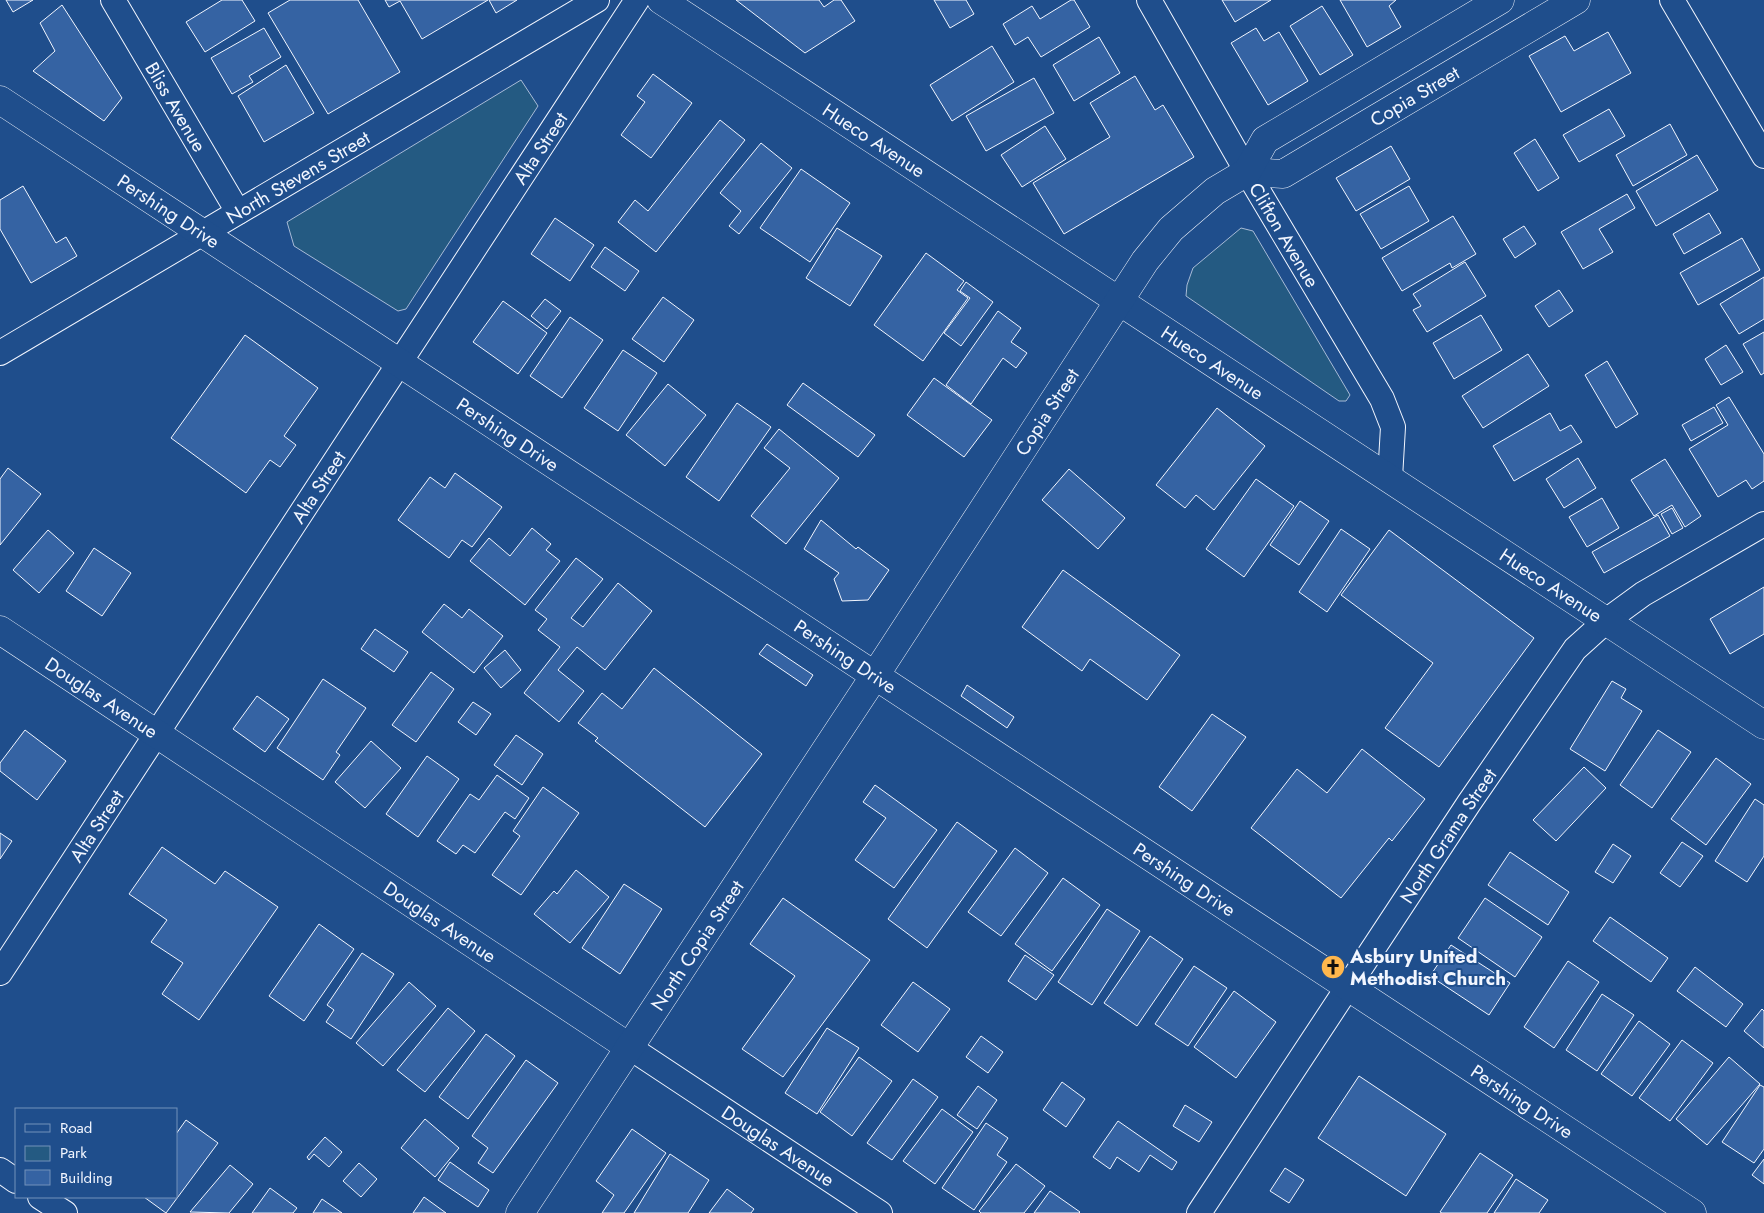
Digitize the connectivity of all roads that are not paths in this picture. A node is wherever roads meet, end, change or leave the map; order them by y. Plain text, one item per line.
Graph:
1 (113, 0) edge
2 (597, 0) edge
3 (638, 0) edge
4 (661, 0) edge
5 (1149, 0) edge
6 (1500, 0) edge
7 (1576, 0) edge
8 (1672, 0) edge
9 (0, 100) edge
10 (1764, 156) edge
11 (1247, 172) junction
12 (238, 212) junction
13 (202, 234) junction
14 (1120, 300) junction
15 (0, 353) edge
16 (399, 363) junction
17 (1390, 478) junction
18 (1764, 524) edge
19 (1606, 621) junction
20 (0, 630) edge
21 (874, 677) junction
22 (1764, 725) edge
23 (157, 736) junction
24 (0, 974) edge
25 (1348, 987) junction
26 (629, 1047) junction
27 (0, 1170) edge
28 (15, 1180) edge
29 (42, 1198) edge
30 (65, 1213) edge
31 (520, 1213) edge
32 (880, 1213) edge
33 (1199, 1213) edge
34 (1692, 1213) edge

1 - 12 street, Bliss Avenue
2 - 12 street, North Stevens Street
3 - 16 street, Alta Street
4 - 14 main road, Hueco Avenue
5 - 11 street, Clifton Avenue
6 - 11 main road, Copia Street
7 - 11 main road, Copia Street
8 - 10 street
9 - 13 main road, Pershing Drive
11 - 14 main road, Copia Street
11 - 17 street, Clifton Avenue
12 - 13 street, North Stevens Street
13 - 15 street, North Stevens Street
13 - 16 main road, Pershing Drive
14 - 17 main road, Hueco Avenue
14 - 21 main road, Copia Street
16 - 21 main road, Pershing Drive
16 - 23 street, Alta Street
17 - 19 main road, Hueco Avenue
18 - 19 street, North Grama Street
19 - 22 main road, Hueco Avenue
19 - 25 street, North Grama Street
20 - 23 main road, Douglas Avenue
21 - 25 main road, Pershing Drive
21 - 26 main road, North Copia Street
23 - 24 street, Alta Street
23 - 26 main road, Douglas Avenue
25 - 33 street, North Grama Street
25 - 34 main road, Pershing Drive
26 - 31 main road, North Copia Street
26 - 32 street, Douglas Avenue
27 - 28 street
29 - 30 street

